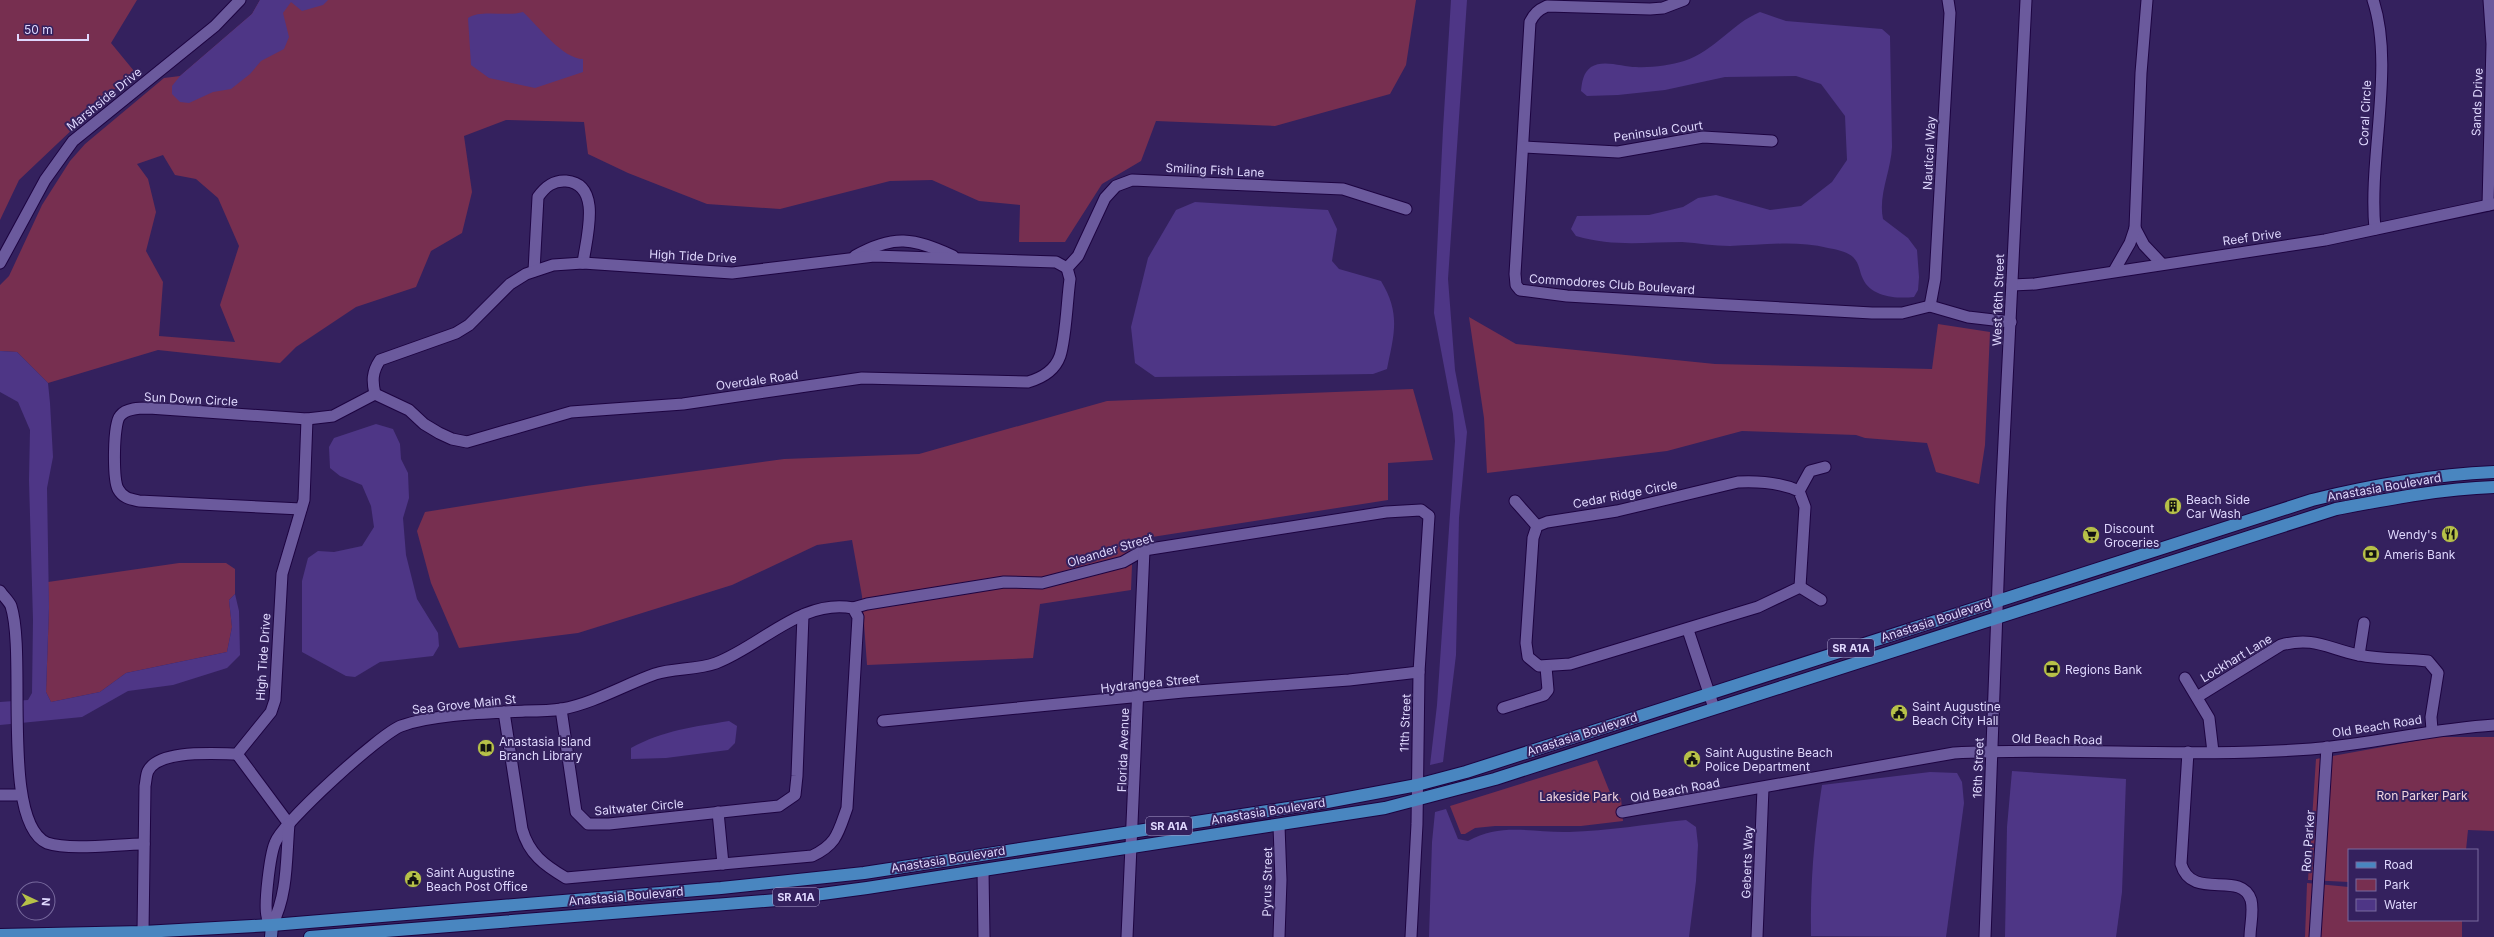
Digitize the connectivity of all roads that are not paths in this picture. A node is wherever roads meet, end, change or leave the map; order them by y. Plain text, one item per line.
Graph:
1 (240, 0) edge
2 (1684, 0) edge
3 (1948, 0) edge
4 (2026, 0) edge
5 (2147, 0) edge
6 (2373, 0) edge
7 (2489, 0) edge
8 (1772, 141) dead end
9 (1523, 147) junction
10 (2491, 204) edge
11 (1406, 209) dead end
12 (2135, 228) junction
13 (2375, 229) junction
14 (957, 258) junction
15 (849, 259) junction
16 (0, 263) edge
17 (583, 263) junction
18 (2162, 264) junction
19 (1067, 268) junction
20 (534, 271) junction
21 (2114, 271) junction
22 (2012, 285) junction
23 (1930, 306) junction
24 (2011, 322) junction
25 (376, 394) junction
26 (307, 419) junction
27 (1825, 467) dead end
28 (2494, 472) edge
29 (2494, 487) edge
30 (1799, 492) junction
31 (1515, 501) dead end
32 (301, 509) junction
33 (1423, 512) joint
34 (1537, 526) junction
35 (1144, 550) junction
36 (1800, 587) junction
37 (0, 591) edge
38 (1821, 600) dead end
39 (1997, 601) junction
40 (853, 608) junction
41 (803, 615) junction
42 (1996, 618) junction
43 (2364, 623) dead end
44 (782, 627) junction
45 (1688, 630) junction
46 (801, 638) junction
47 (2358, 655) junction
48 (1546, 667) junction
49 (1419, 672) junction
50 (2185, 678) dead end
51 (1709, 693) junction
52 (2198, 697) junction
53 (1138, 698) junction
54 (1503, 708) dead end
55 (1714, 708) junction
56 (561, 709) junction
57 (504, 712) junction
58 (883, 721) dead end
59 (2494, 725) edge
60 (2432, 730) junction
61 (2327, 746) junction
62 (1992, 751) junction
63 (2188, 752) junction
64 (2212, 752) junction
65 (237, 754) junction
66 (1417, 785) junction
67 (1763, 788) junction
68 (0, 795) edge
69 (16, 795) junction
70 (1417, 801) junction
71 (718, 812) junction
72 (1622, 812) dead end
73 (288, 824) junction
74 (1279, 826) junction
75 (1132, 832) junction
76 (144, 844) junction
77 (1131, 848) junction
78 (723, 864) junction
79 (983, 870) junction
80 (272, 931) edge
81 (143, 932) junction
82 (0, 935) edge
83 (310, 937) edge
84 (984, 937) edge
85 (1127, 937) edge
86 (1279, 937) edge
87 (1411, 937) edge
88 (1757, 937) edge
89 (1985, 937) edge
90 (2250, 937) edge
91 (2315, 937) edge

1 - 16 street, Marshside Drive
2 - 9 street, Commodores Club Boulevard
3 - 23 street, Nautical Way
4 - 22 street, West 16th Street
5 - 12 street
6 - 13 street, Coral Circle
7 - 10 street, Sands Drive
8 - 9 street, Peninsula Court
9 - 23 street, Commodores Club Boulevard
10 - 13 street, Reef Drive
11 - 19 street, Smiling Fish Lane
12 - 18 street
12 - 21 street
13 - 18 street, Reef Drive
14 - 15 street, High Tide Drive
14 - 15 street
14 - 19 street, High Tide Drive
15 - 17 street, High Tide Drive
17 - 20 street, High Tide Drive
17 - 20 street
18 - 21 street, Reef Drive
19 - 25 street, Overdale Road
20 - 25 street, High Tide Drive
21 - 22 street, Reef Drive
22 - 24 street, West 16th Street
23 - 24 street
24 - 39 street, West 16th Street
25 - 26 street, Sun Down Circle
26 - 32 street, High Tide Drive
26 - 32 street, Sun Down Circle
27 - 30 street
28 - 39 main road, Anastasia Boulevard / SR A1A
29 - 42 main road, Anastasia Boulevard / SR A1A
30 - 34 street, Cedar Ridge Circle
30 - 36 street
31 - 34 street
32 - 65 street, High Tide Drive
33 - 35 street, Oleander Street
33 - 49 street, 11th Street
34 - 48 street
35 - 40 street, Oleander Street
35 - 53 street, Florida Avenue
36 - 38 street
36 - 45 street
37 - 69 street
39 - 42 street, 16th Street
39 - 51 main road, Anastasia Boulevard / SR A1A
40 - 41 street
40 - 78 street
41 - 44 street
41 - 46 street, Saltwater Circle
42 - 55 main road, Anastasia Boulevard / SR A1A
42 - 62 street, 16th Street
43 - 47 street
44 - 46 street
44 - 56 street
45 - 48 street
45 - 51 street
46 - 71 street, Saltwater Circle
47 - 52 street, Lockhart Lane
47 - 60 street, Lockhart Lane
48 - 54 street
49 - 53 street, Hydrangea Street
49 - 66 street, 11th Street
50 - 52 street
51 - 55 street
51 - 66 main road, Anastasia Boulevard / SR A1A
52 - 64 street
53 - 58 street, Hydrangea Street
53 - 75 street, Florida Avenue
55 - 70 main road, Anastasia Boulevard / SR A1A
56 - 57 street, Sea Grove Main St
56 - 71 street, Saltwater Circle
57 - 73 street, Sea Grove Main St
57 - 78 street
59 - 60 street, Old Beach Road
60 - 61 street, Old Beach Road
61 - 64 street, Old Beach Road
61 - 91 street, Ron Parker
62 - 63 street, Old Beach Road
62 - 67 street, Old Beach Road
62 - 89 street, 16th Street
63 - 64 street, Old Beach Road
63 - 90 street
65 - 73 street
65 - 76 street
66 - 70 street, 11th Street
66 - 75 main road, Anastasia Boulevard / SR A1A
67 - 72 street, Old Beach Road
67 - 88 street, Geberts Way
68 - 69 street
69 - 76 street
70 - 74 main road, Anastasia Boulevard / SR A1A
70 - 87 street, 11th Street
71 - 78 street
73 - 80 street
73 - 80 street, Sea Grove Main St
74 - 77 main road, Anastasia Boulevard / SR A1A
74 - 86 street, Pyrus Street
75 - 77 street, Florida Avenue
75 - 80 main road, Anastasia Boulevard / SR A1A
76 - 81 street
77 - 79 main road, Anastasia Boulevard / SR A1A
77 - 85 street, Florida Avenue
79 - 83 main road, Anastasia Boulevard / SR A1A
79 - 84 street
80 - 81 main road, Anastasia Boulevard / SR A1A
81 - 82 main road, Anastasia Boulevard / SR A1A

